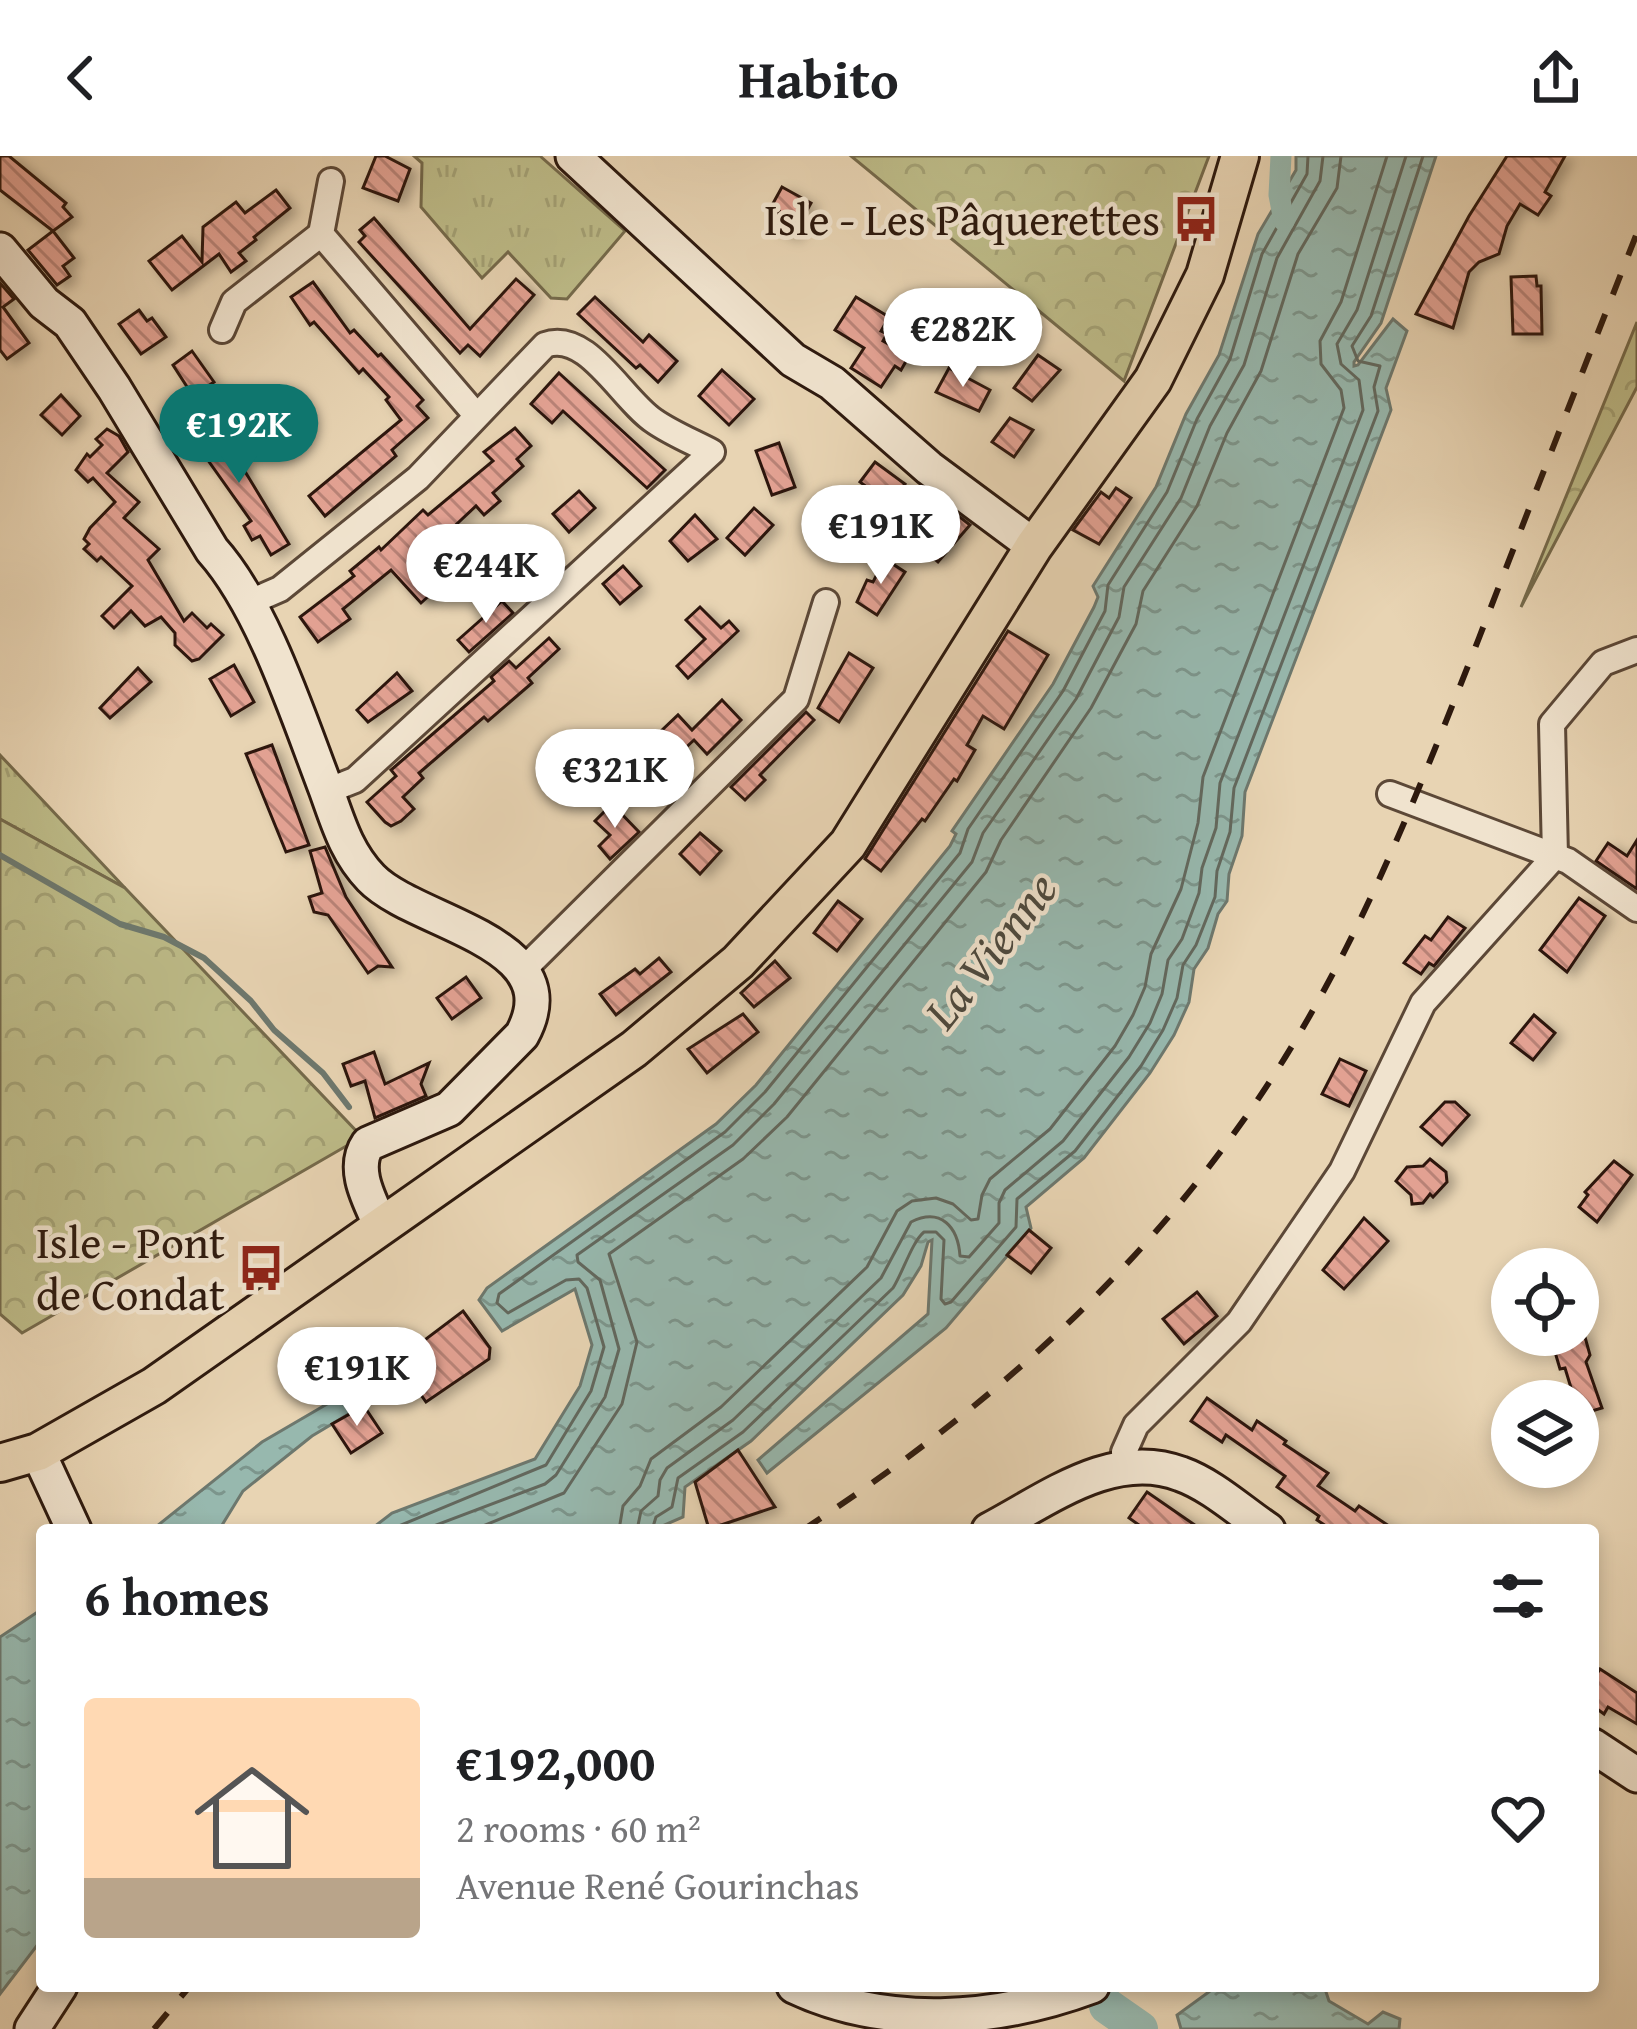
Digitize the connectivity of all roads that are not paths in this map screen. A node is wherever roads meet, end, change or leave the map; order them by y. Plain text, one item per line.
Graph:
1 (573, 156) edge
2 (1240, 156) edge
3 (331, 182) dead end
4 (321, 234) junction
5 (0, 250) edge
6 (222, 330) dead end
7 (476, 415) junction
8 (1034, 545) junction
9 (826, 602) dead end
10 (248, 603) junction
11 (1637, 650) edge
12 (326, 791) junction
13 (1390, 794) dead end
14 (1556, 856) junction
15 (1637, 909) edge
16 (523, 970) junction
17 (381, 1226) junction
18 (38, 1452) junction
19 (0, 1463) edge
20 (1125, 1465) junction
21 (0, 1484) edge
22 (71, 1524) edge
23 (1001, 1524) edge
24 (1259, 1524) edge
25 (1599, 1750) edge
26 (1637, 1775) edge
27 (56, 1992) edge
28 (802, 1992) edge
29 (1075, 1992) edge
30 (32, 2029) edge

1 - 8 street
2 - 8 main road
3 - 4 street
4 - 6 street
4 - 7 street
5 - 10 street
7 - 10 street
7 - 12 street
8 - 17 main road
9 - 16 street
10 - 12 street
11 - 14 street
12 - 16 street
13 - 14 street
14 - 15 street
14 - 20 street
16 - 17 street
17 - 18 main road
18 - 19 main road
18 - 21 main road
18 - 22 street
20 - 23 street
20 - 24 street
25 - 26 street
27 - 30 street
28 - 29 street

